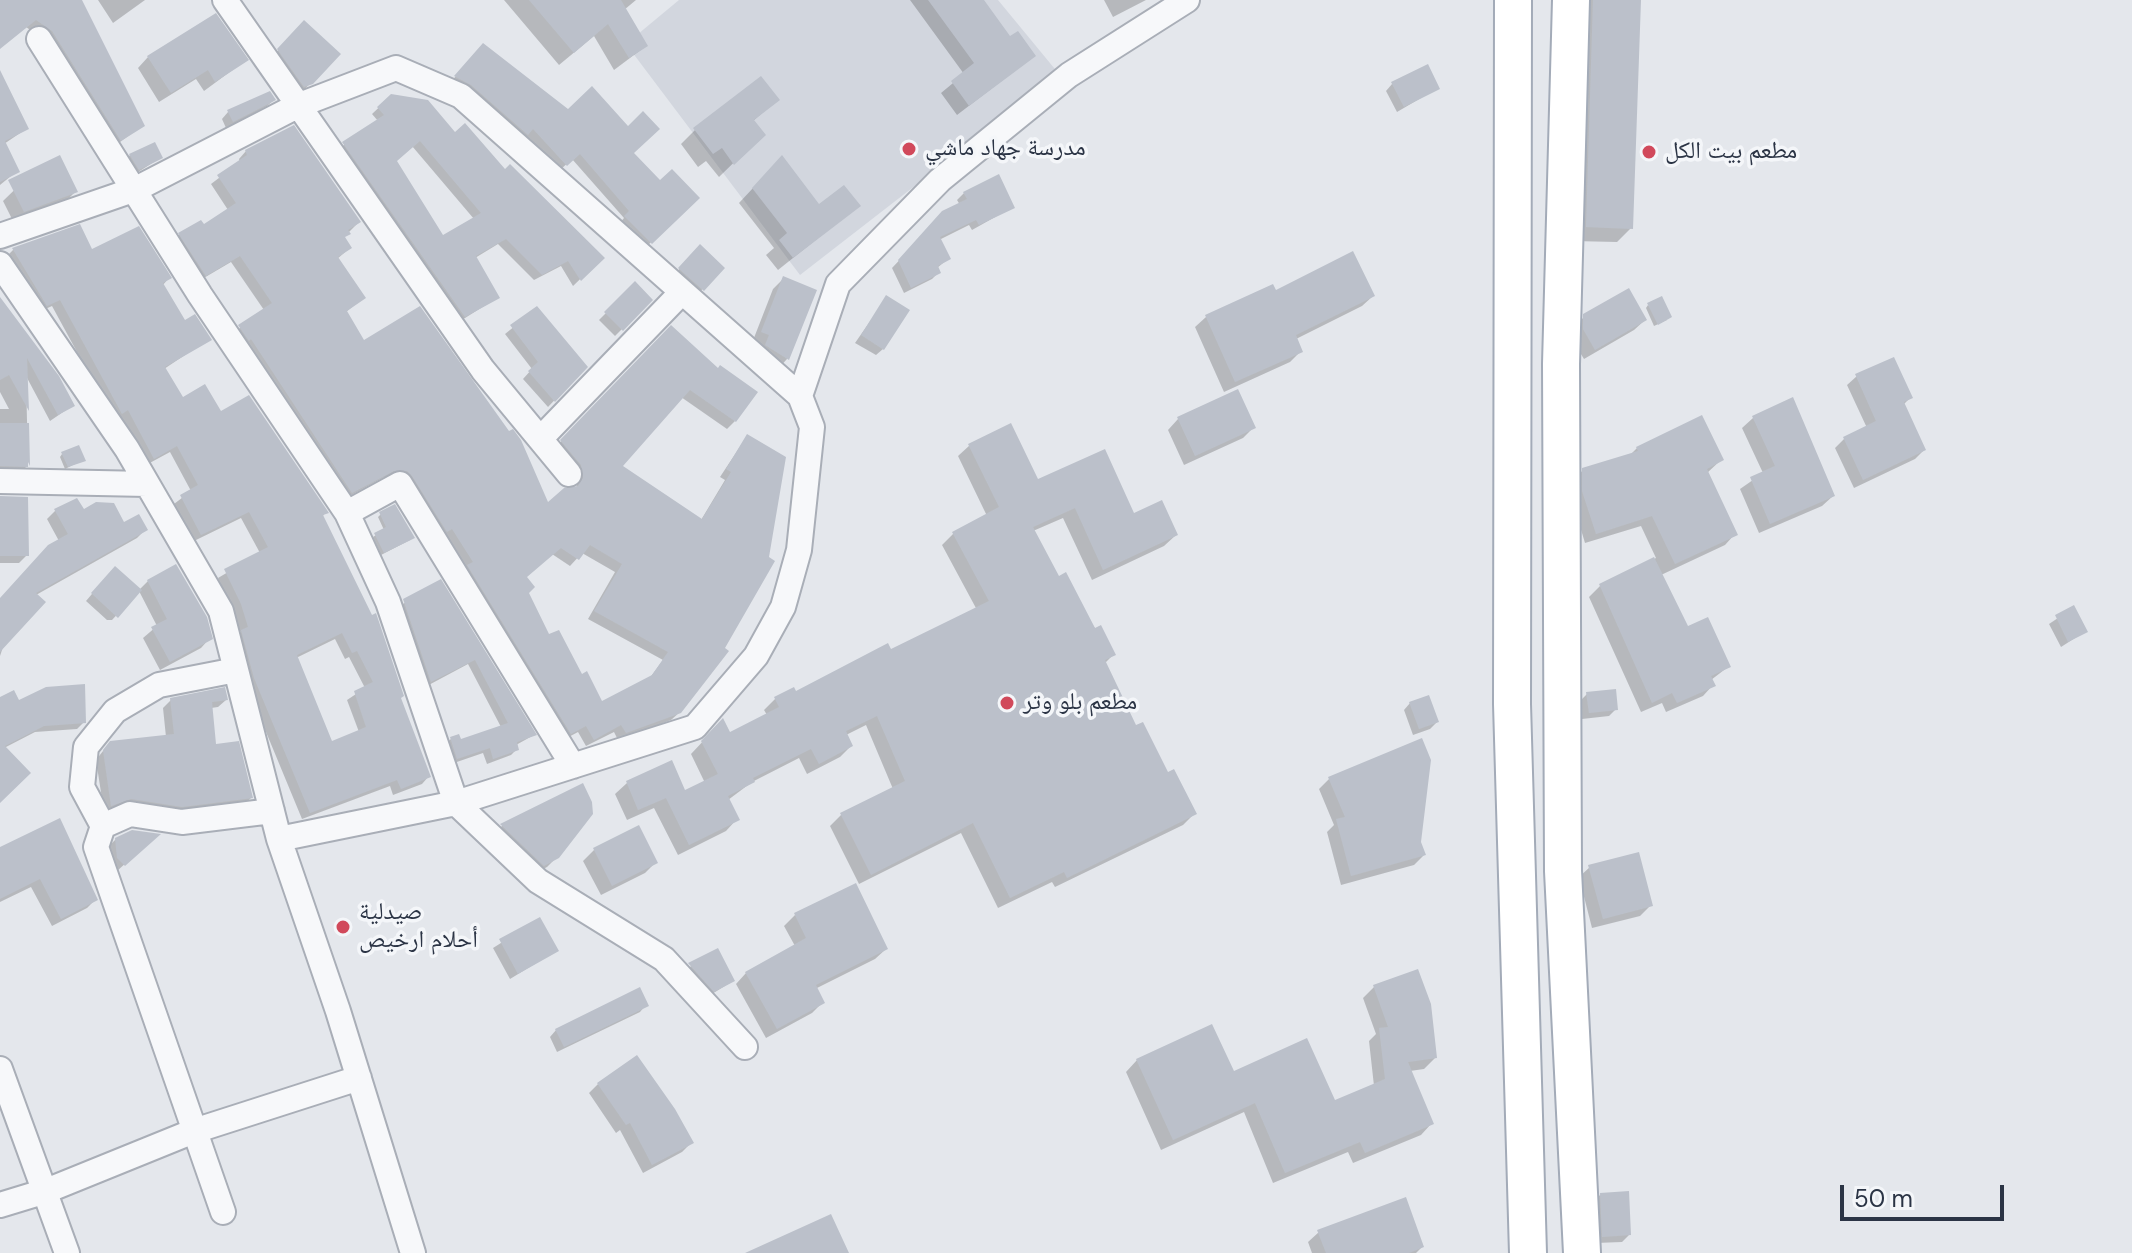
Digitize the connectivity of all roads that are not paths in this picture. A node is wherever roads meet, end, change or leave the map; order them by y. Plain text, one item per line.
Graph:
1 (225, 0) edge
2 (1187, 0) edge
3 (1513, 0) edge
4 (1571, 0) edge
5 (39, 39) dead end
6 (297, 106) junction
7 (136, 189) junction
8 (0, 236) edge
9 (0, 264) edge
10 (682, 292) junction
11 (1512, 358) junction
12 (1561, 364) junction
13 (800, 396) junction
14 (542, 437) junction
15 (569, 474) dead end
16 (0, 481) edge
17 (147, 484) junction
18 (347, 513) junction
19 (236, 670) junction
20 (573, 766) junction
21 (456, 803) junction
22 (272, 811) junction
23 (103, 826) junction
24 (279, 839) junction
25 (745, 1047) dead end
26 (0, 1069) edge
27 (359, 1078) junction
28 (194, 1131) junction
29 (46, 1191) junction
30 (0, 1205) edge
31 (223, 1212) dead end
32 (67, 1253) edge
33 (413, 1253) edge
34 (1528, 1253) edge
35 (1582, 1253) edge

1 - 6 street
2 - 13 street
3 - 11 main road
4 - 12 main road
5 - 7 street
6 - 7 street
6 - 10 street
6 - 14 street
7 - 8 street
7 - 18 street
9 - 17 street
10 - 13 street
10 - 14 street
11 - 12 main road
11 - 34 main road
12 - 35 main road
13 - 20 street
14 - 15 street
16 - 17 street
17 - 19 street
18 - 20 street
18 - 21 street
19 - 22 street
19 - 23 street
20 - 21 street
21 - 24 street
21 - 25 street
22 - 23 street
22 - 24 street
23 - 28 street
24 - 27 street
26 - 29 street
27 - 28 street
27 - 33 street
28 - 29 street
28 - 31 street
29 - 30 street
29 - 32 street

